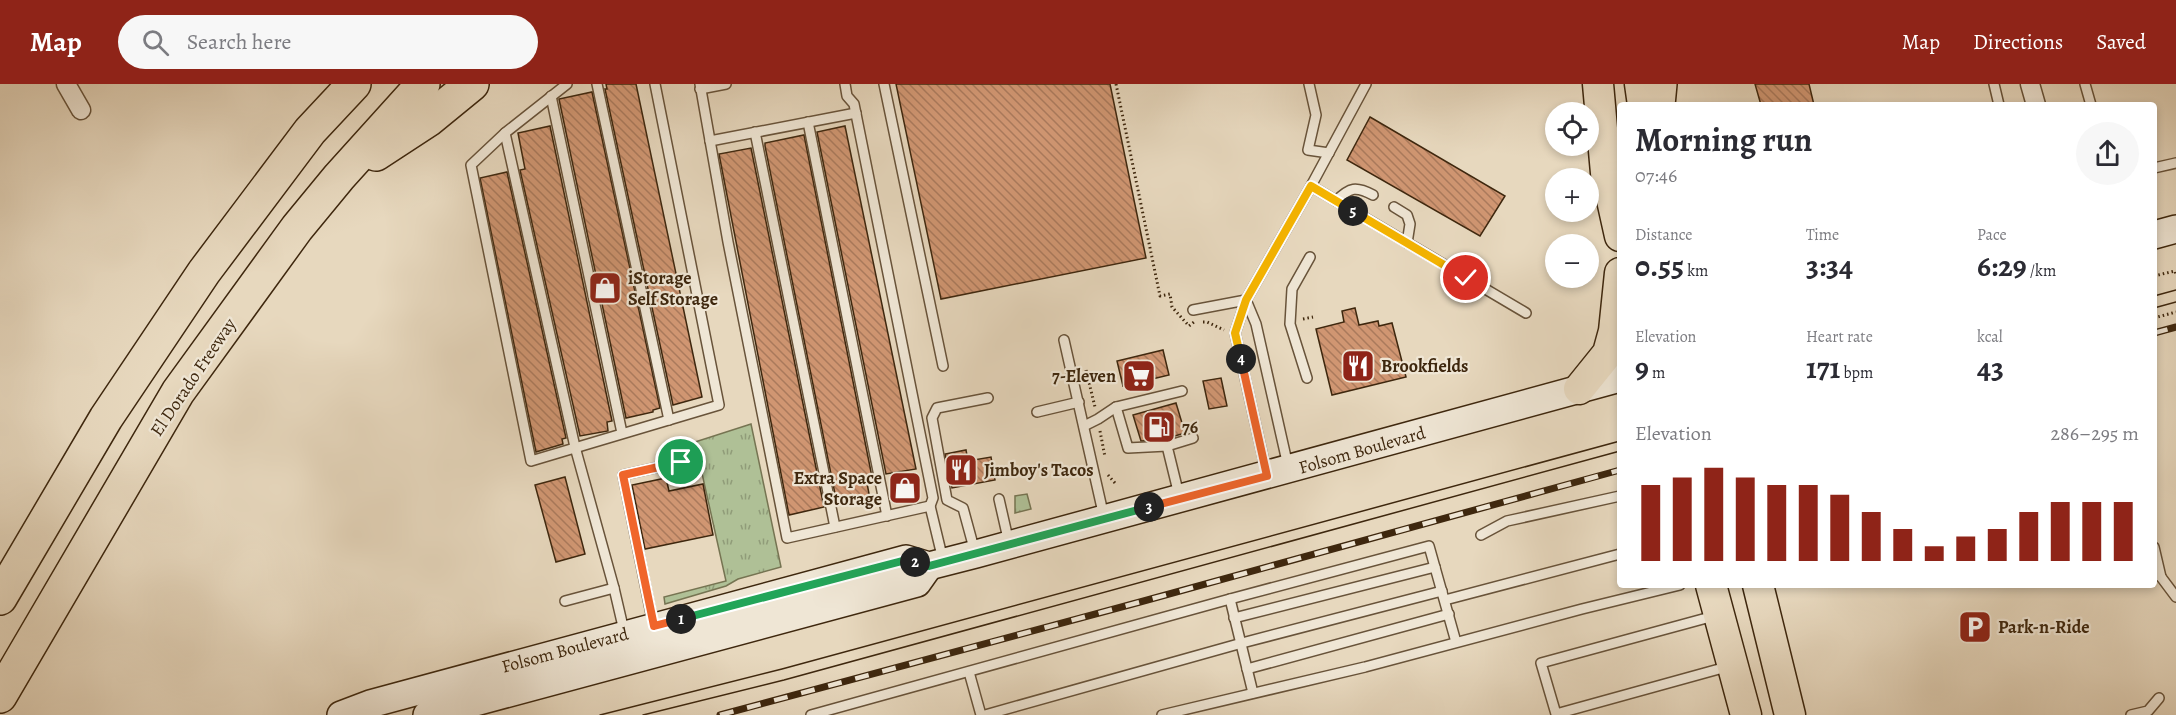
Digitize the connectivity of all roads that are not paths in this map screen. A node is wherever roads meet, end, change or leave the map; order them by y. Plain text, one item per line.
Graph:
1 (66, 84) edge
2 (354, 84) edge
3 (423, 84) edge
4 (472, 84) edge
5 (567, 84) edge
6 (597, 84) edge
7 (655, 84) edge
8 (726, 84) edge
9 (845, 84) edge
10 (884, 84) edge
11 (1309, 84) edge
12 (1366, 84) edge
13 (1598, 84) edge
14 (1640, 84) edge
15 (1660, 84) edge
16 (1994, 84) edge
17 (2031, 84) edge
18 (2085, 84) edge
19 (700, 86) edge
20 (551, 96) junction
21 (1643, 102) edge
22 (1658, 102) edge
23 (1998, 102) edge
24 (2035, 102) edge
25 (2090, 102) edge
26 (81, 110) dead end
27 (856, 113) junction
28 (808, 122) junction
29 (755, 132) junction
30 (505, 133) junction
31 (710, 141) junction
32 (1329, 153) junction
33 (2176, 163) edge
34 (2157, 167) edge
35 (339, 177) junction
36 (1311, 186) junction
37 (1373, 195) dead end
38 (1336, 201) junction
39 (1394, 207) dead end
40 (1617, 222) edge
41 (2176, 229) edge
42 (2157, 234) edge
43 (1407, 243) junction
44 (1310, 257) dead end
45 (1246, 300) junction
46 (1617, 302) edge
47 (1193, 310) dead end
48 (1526, 313) dead end
49 (1064, 340) dead end
50 (943, 366) dead end
51 (1307, 378) dead end
52 (1617, 379) edge
53 (1579, 389) junction
54 (1182, 391) dead end
55 (988, 398) dead end
56 (1079, 402) junction
57 (1116, 407) junction
58 (1037, 412) dead end
59 (669, 420) junction
60 (1084, 426) junction
61 (622, 433) junction
62 (1193, 438) dead end
63 (1167, 446) junction
64 (575, 447) junction
65 (681, 462) dead end
66 (1278, 473) junction
67 (1617, 497) edge
68 (999, 499) dead end
69 (1180, 499) junction
70 (930, 506) junction
71 (887, 516) junction
72 (1105, 520) junction
73 (835, 527) junction
74 (1481, 535) dead end
75 (1010, 545) junction
76 (976, 554) junction
77 (1617, 555) edge
78 (936, 564) junction
79 (1435, 567) junction
80 (2157, 573) edge
81 (614, 588) junction
82 (1656, 588) edge
83 (1712, 588) edge
84 (1759, 588) edge
85 (1640, 590) edge
86 (1443, 595) junction
87 (2176, 597) edge
88 (0, 598) edge
89 (1230, 599) junction
90 (564, 602) dead end
91 (1449, 614) junction
92 (1719, 615) junction
93 (1234, 618) junction
94 (654, 626) junction
95 (621, 642) junction
96 (1456, 642) junction
97 (1242, 643) junction
98 (1733, 666) junction
99 (1247, 669) junction
100 (969, 672) junction
101 (564, 677) junction
102 (1253, 693) junction
103 (0, 696) edge
104 (2159, 698) dead end
105 (341, 715) edge
106 (427, 715) edge
107 (811, 715) edge
108 (983, 715) edge
109 (1162, 715) edge
110 (1746, 715) edge
111 (1790, 715) edge
112 (2131, 715) edge

1 - 26 street
2 - 88 highway
3 - 35 highway, El Dorado Freeway
4 - 35 highway
5 - 20 lane
6 - 59 lane
7 - 59 lane
8 - 19 lane
9 - 27 lane
10 - 50 lane
11 - 32 lane
12 - 32 lane
13 - 40 main road
14 - 21 main road
15 - 22 highway
16 - 23 lane
17 - 24 street
18 - 25 lane
19 - 31 lane
20 - 30 lane
20 - 61 lane
27 - 28 lane
27 - 70 lane
28 - 29 lane
28 - 71 lane
29 - 31 lane
29 - 73 lane
30 - 64 lane
30 - 64 lane
31 - 73 lane
32 - 36 lane
33 - 34 lane
35 - 103 highway, El Dorado Freeway
36 - 38 lane
36 - 45 lane
37 - 38 lane
38 - 43 lane
39 - 43 lane
41 - 42 main road
43 - 48 lane
44 - 51 lane
45 - 47 lane
45 - 66 lane
45 - 66 lane
46 - 53 main road
49 - 56 lane
52 - 53 main road, Folsom Boulevard
53 - 66 main road, Folsom Boulevard
54 - 57 lane
55 - 76 lane
56 - 58 lane
56 - 60 lane
57 - 60 lane
57 - 63 lane
59 - 61 lane
60 - 72 lane
61 - 64 lane
62 - 63 lane
63 - 69 lane
64 - 81 lane
65 - 94 lane
66 - 69 main road, Folsom Boulevard
67 - 74 lane
68 - 75 lane
69 - 72 main road, Folsom Boulevard
70 - 71 lane
70 - 78 lane
71 - 73 lane
72 - 75 main road, Folsom Boulevard
75 - 76 main road, Folsom Boulevard
76 - 78 main road, Folsom Boulevard
77 - 86 lane
78 - 94 main road, Folsom Boulevard
78 - 101 main road, Folsom Boulevard
79 - 86 lane
79 - 89 lane
79 - 93 lane
80 - 87 lane
81 - 90 lane
81 - 95 lane
82 - 85 lane
83 - 92 main road
84 - 111 main road
85 - 96 lane
86 - 91 lane
86 - 97 lane
89 - 93 lane
89 - 100 lane
91 - 96 lane
91 - 99 lane
92 - 98 main road
92 - 98 lane
93 - 97 lane
94 - 95 main road
95 - 101 main road
95 - 105 main road, Folsom Boulevard
96 - 102 lane
97 - 99 lane
97 - 108 lane
98 - 110 main road
99 - 102 lane
100 - 107 lane
100 - 108 lane
101 - 106 main road, Folsom Boulevard
102 - 109 lane
104 - 112 lane

